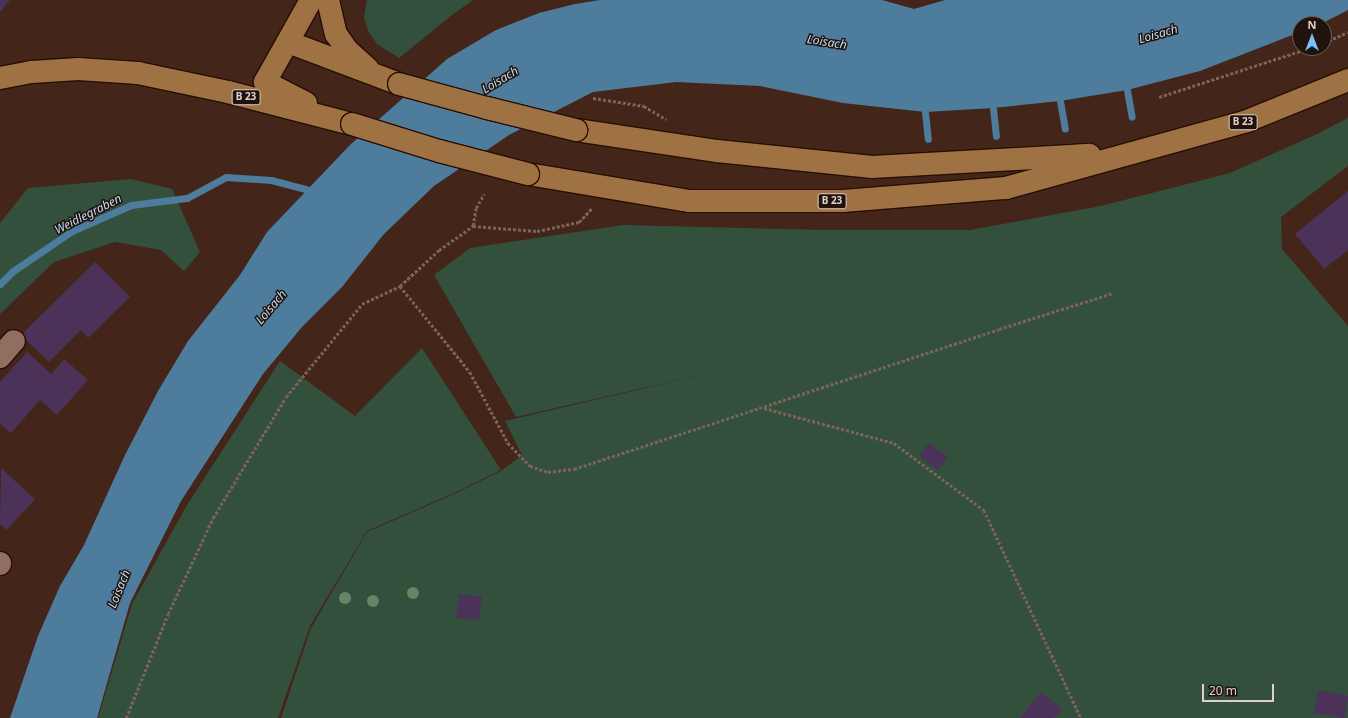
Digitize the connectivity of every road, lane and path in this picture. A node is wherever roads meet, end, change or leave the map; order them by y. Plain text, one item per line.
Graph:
1 (311, 0) edge
2 (328, 0) edge
3 (1348, 32) edge
4 (1332, 39) edge
5 (288, 42) junction
6 (1292, 54) edge
7 (377, 76) junction
8 (0, 78) edge
9 (1348, 80) edge
10 (1159, 97) dead end
11 (593, 98) dead end
12 (644, 106) dead end
13 (352, 124) junction
14 (1133, 153) junction
15 (596, 186) junction
16 (484, 194) dead end
17 (473, 226) junction
18 (400, 286) junction
19 (1113, 293) dead end
20 (14, 341) dead end
21 (0, 357) edge
22 (764, 408) junction
23 (126, 718) edge
24 (1081, 718) edge

1 - 5 main road
2 - 7 main road
3 - 4 path
5 - 7 main road, B 23
5 - 13 main road, B 23
6 - 10 path
7 - 14 main road, B 23, bridge
8 - 13 main road, B 23
9 - 14 main road, B 23
11 - 12 path
13 - 15 main road, B 23, bridge
14 - 15 main road, B 23
15 - 17 path
16 - 17 path
17 - 18 path
18 - 22 path
18 - 23 path
19 - 22 path
20 - 21 street
22 - 24 path

